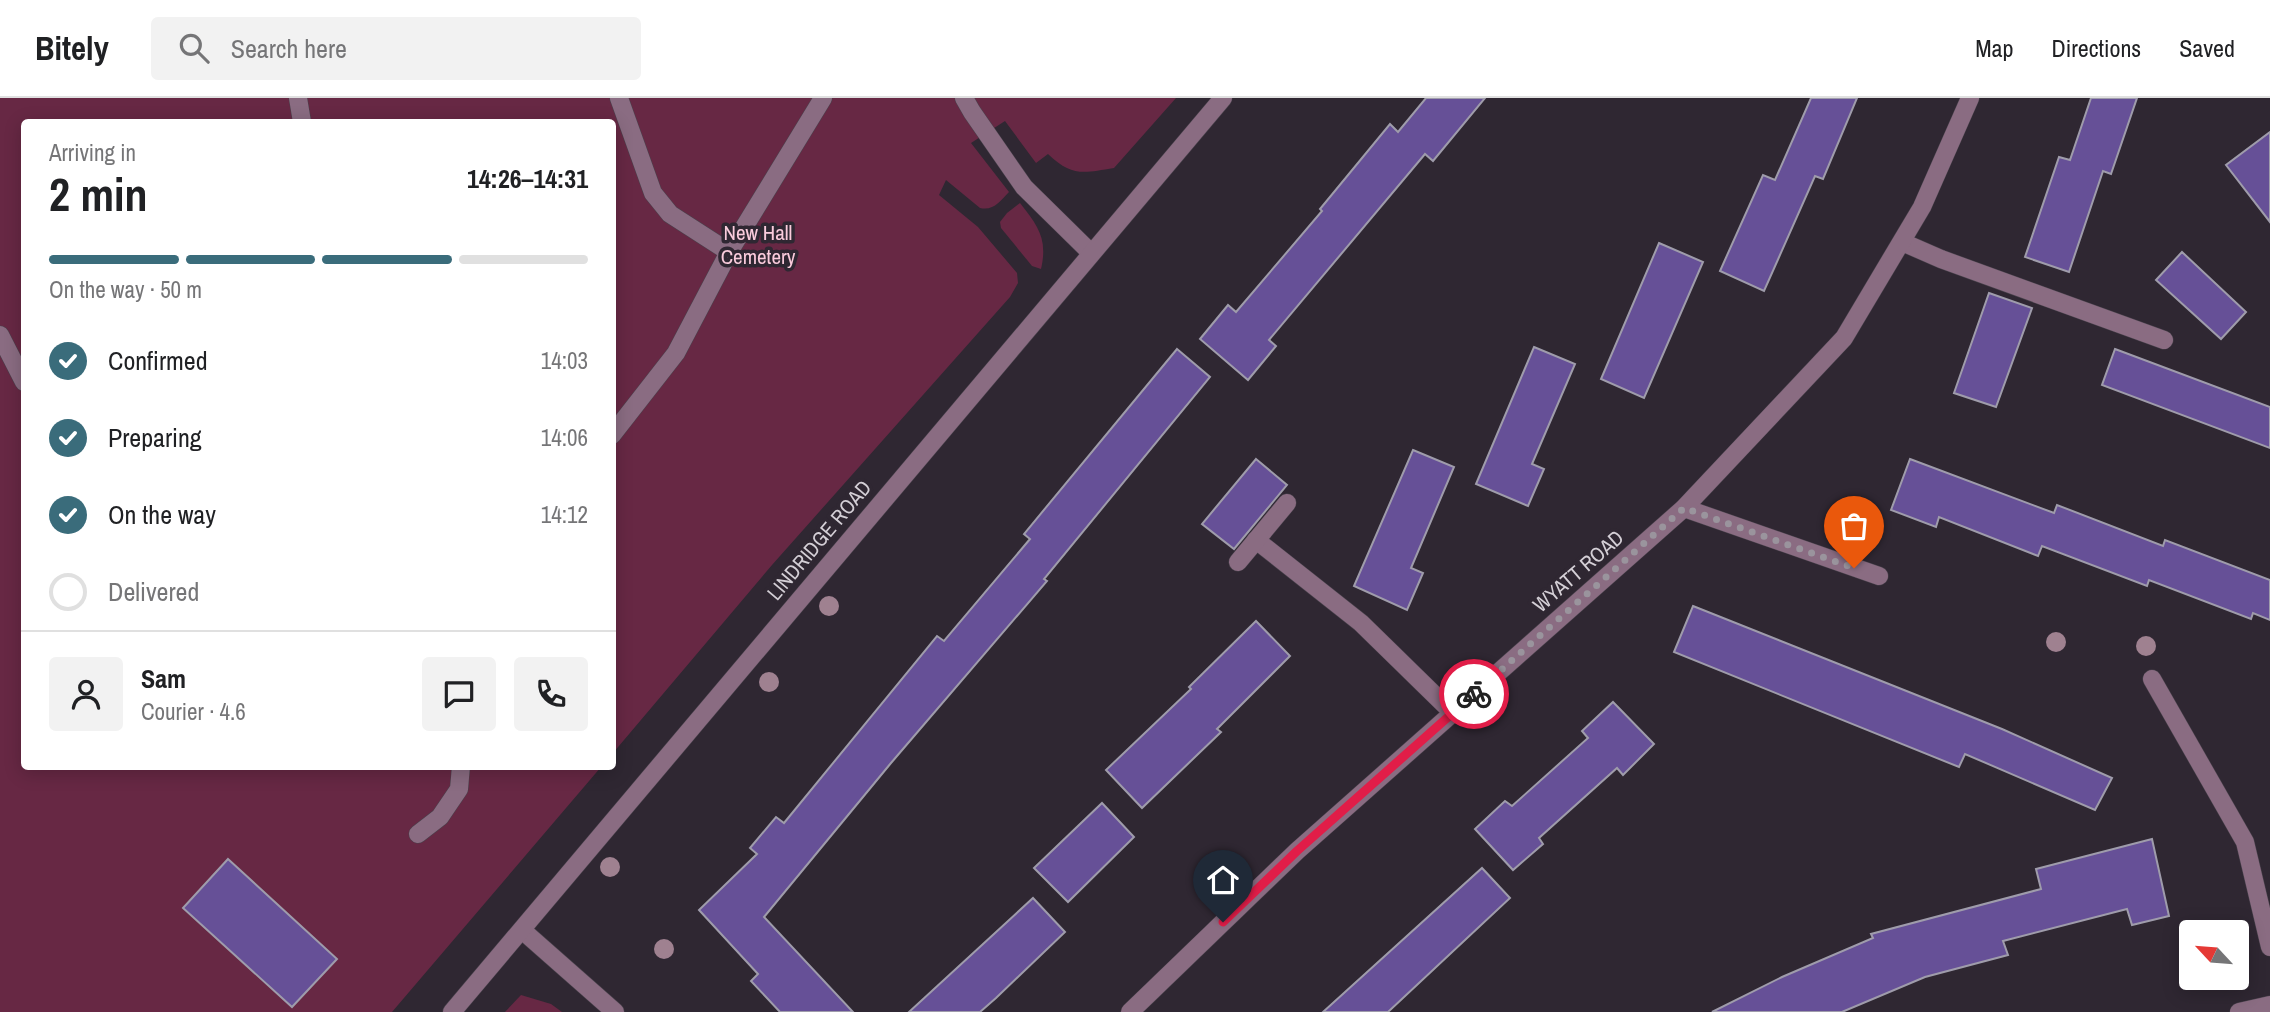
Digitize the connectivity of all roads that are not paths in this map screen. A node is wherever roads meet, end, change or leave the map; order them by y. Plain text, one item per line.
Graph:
1 (298, 98) edge
2 (619, 98) edge
3 (823, 98) edge
4 (964, 98) edge
5 (1223, 98) edge
6 (1970, 98) edge
7 (302, 119) edge
8 (1902, 242) junction
9 (729, 252) junction
10 (1091, 253) junction
11 (0, 335) edge
12 (2164, 340) dead end
13 (21, 376) edge
14 (616, 430) edge
15 (1287, 503) dead end
16 (1684, 508) junction
17 (1256, 540) junction
18 (1238, 562) dead end
19 (1879, 576) dead end
20 (2152, 679) dead end
21 (1453, 713) junction
22 (461, 770) edge
23 (418, 834) dead end
24 (522, 930) junction
25 (2270, 947) edge
26 (2270, 1005) edge
27 (452, 1012) edge
28 (615, 1012) edge
29 (1130, 1012) edge
30 (2239, 1012) edge

1 - 7 street
2 - 9 street
3 - 9 street
4 - 10 street
5 - 10 street, LINDRIDGE ROAD
6 - 8 street, WYATT ROAD
8 - 12 street
8 - 16 street, WYATT ROAD
9 - 14 street
10 - 24 street, LINDRIDGE ROAD
11 - 13 street
15 - 17 street
16 - 19 street
16 - 21 street, WYATT ROAD
17 - 18 street
17 - 21 street
20 - 25 street
21 - 29 street, WYATT ROAD
22 - 23 street
24 - 27 street, LINDRIDGE ROAD
24 - 28 street
26 - 30 street

